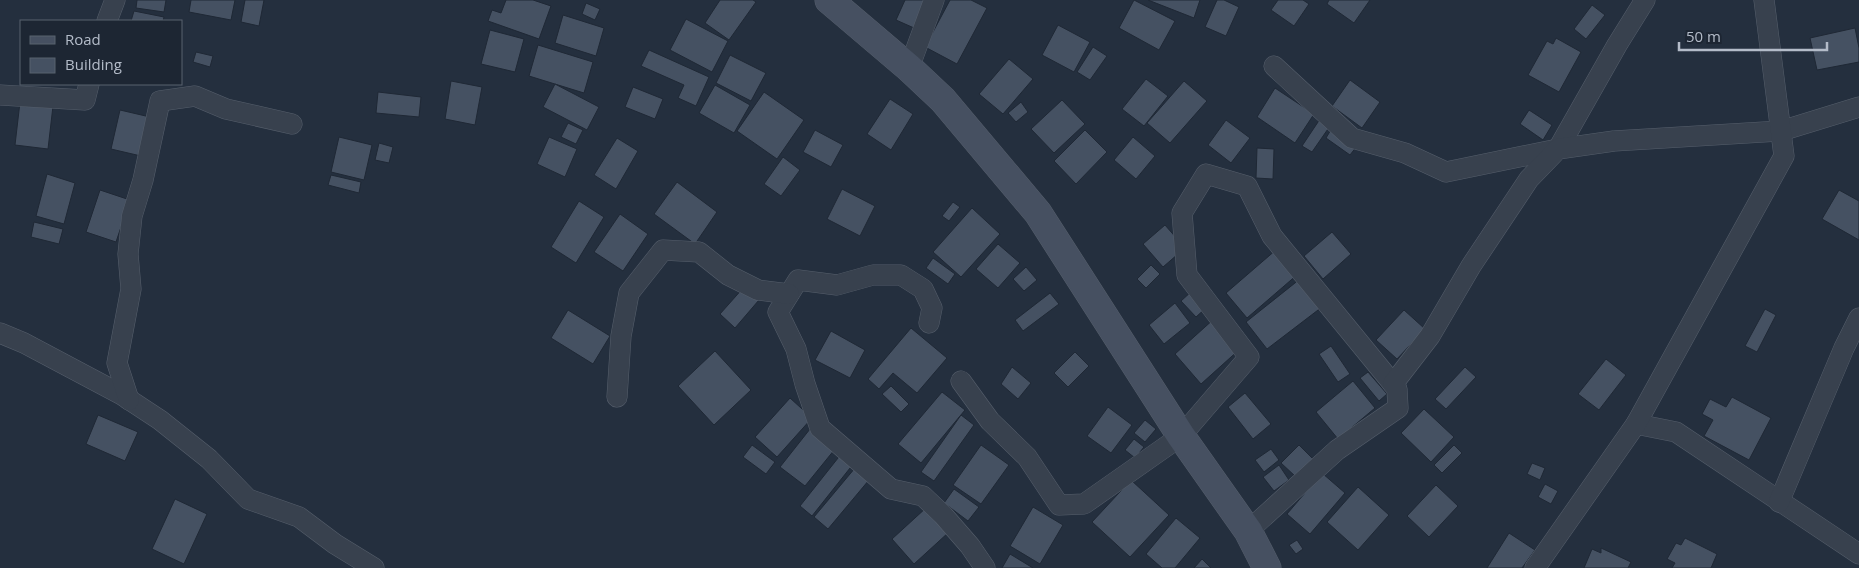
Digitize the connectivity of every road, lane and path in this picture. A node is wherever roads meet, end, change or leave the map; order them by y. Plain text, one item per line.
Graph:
1 (115, 0) edge
2 (829, 0) edge
3 (934, 0) edge
4 (1645, 0) edge
5 (1763, 2) edge
6 (107, 20) edge
7 (1274, 66) dead end
8 (909, 68) junction
9 (89, 85) edge
10 (0, 95) edge
11 (1859, 107) edge
12 (292, 124) dead end
13 (1781, 131) junction
14 (1558, 149) junction
15 (790, 294) junction
16 (1859, 318) edge
17 (929, 323) dead end
18 (0, 333) edge
19 (961, 381) dead end
20 (1393, 384) junction
21 (616, 397) dead end
22 (129, 400) junction
23 (1636, 424) junction
24 (1181, 436) junction
25 (1779, 502) junction
26 (1248, 531) junction
27 (1859, 554) edge
28 (374, 568) edge
29 (985, 568) edge
30 (1268, 568) edge
31 (1534, 568) edge

1 - 6 street
2 - 8 main road
3 - 8 street
4 - 14 street
5 - 13 street
7 - 14 street
8 - 24 main road
9 - 10 street
11 - 13 street
12 - 22 street
13 - 14 street
13 - 23 street
14 - 20 street
15 - 17 street
15 - 21 street
15 - 29 street
16 - 25 street
18 - 22 street
19 - 24 street
20 - 24 street
20 - 26 street
22 - 28 street
23 - 25 street
23 - 31 street
24 - 26 main road
25 - 27 street
26 - 30 main road

